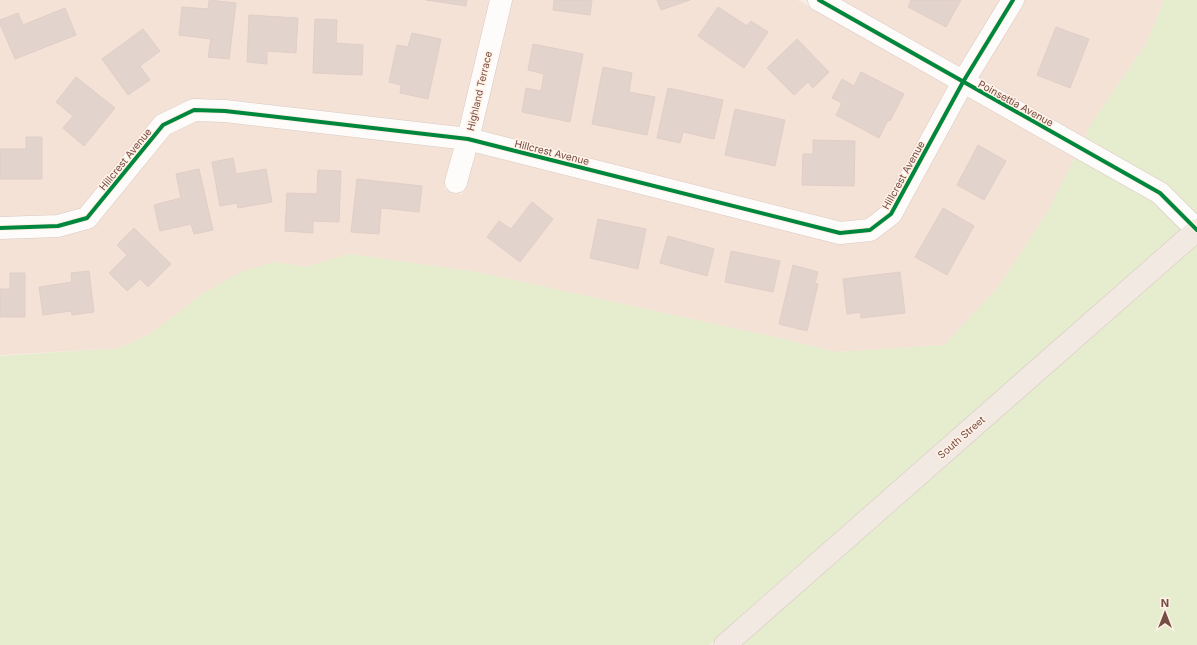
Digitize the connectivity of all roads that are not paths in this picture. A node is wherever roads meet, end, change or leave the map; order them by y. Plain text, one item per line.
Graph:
1 (501, 0) edge
2 (819, 0) edge
3 (1013, 0) edge
4 (963, 82) junction
5 (468, 139) junction
6 (456, 182) dead end
7 (0, 228) edge
8 (1197, 230) edge
9 (725, 645) edge

1 - 5 street, Highland Terrace
2 - 4 street, Poinsettia Avenue
3 - 4 street, Hillcrest Avenue
4 - 5 street, Hillcrest Avenue
4 - 8 street, Poinsettia Avenue
5 - 6 street, Highland Terrace
5 - 7 street, Hillcrest Avenue
8 - 9 main road, South Street

